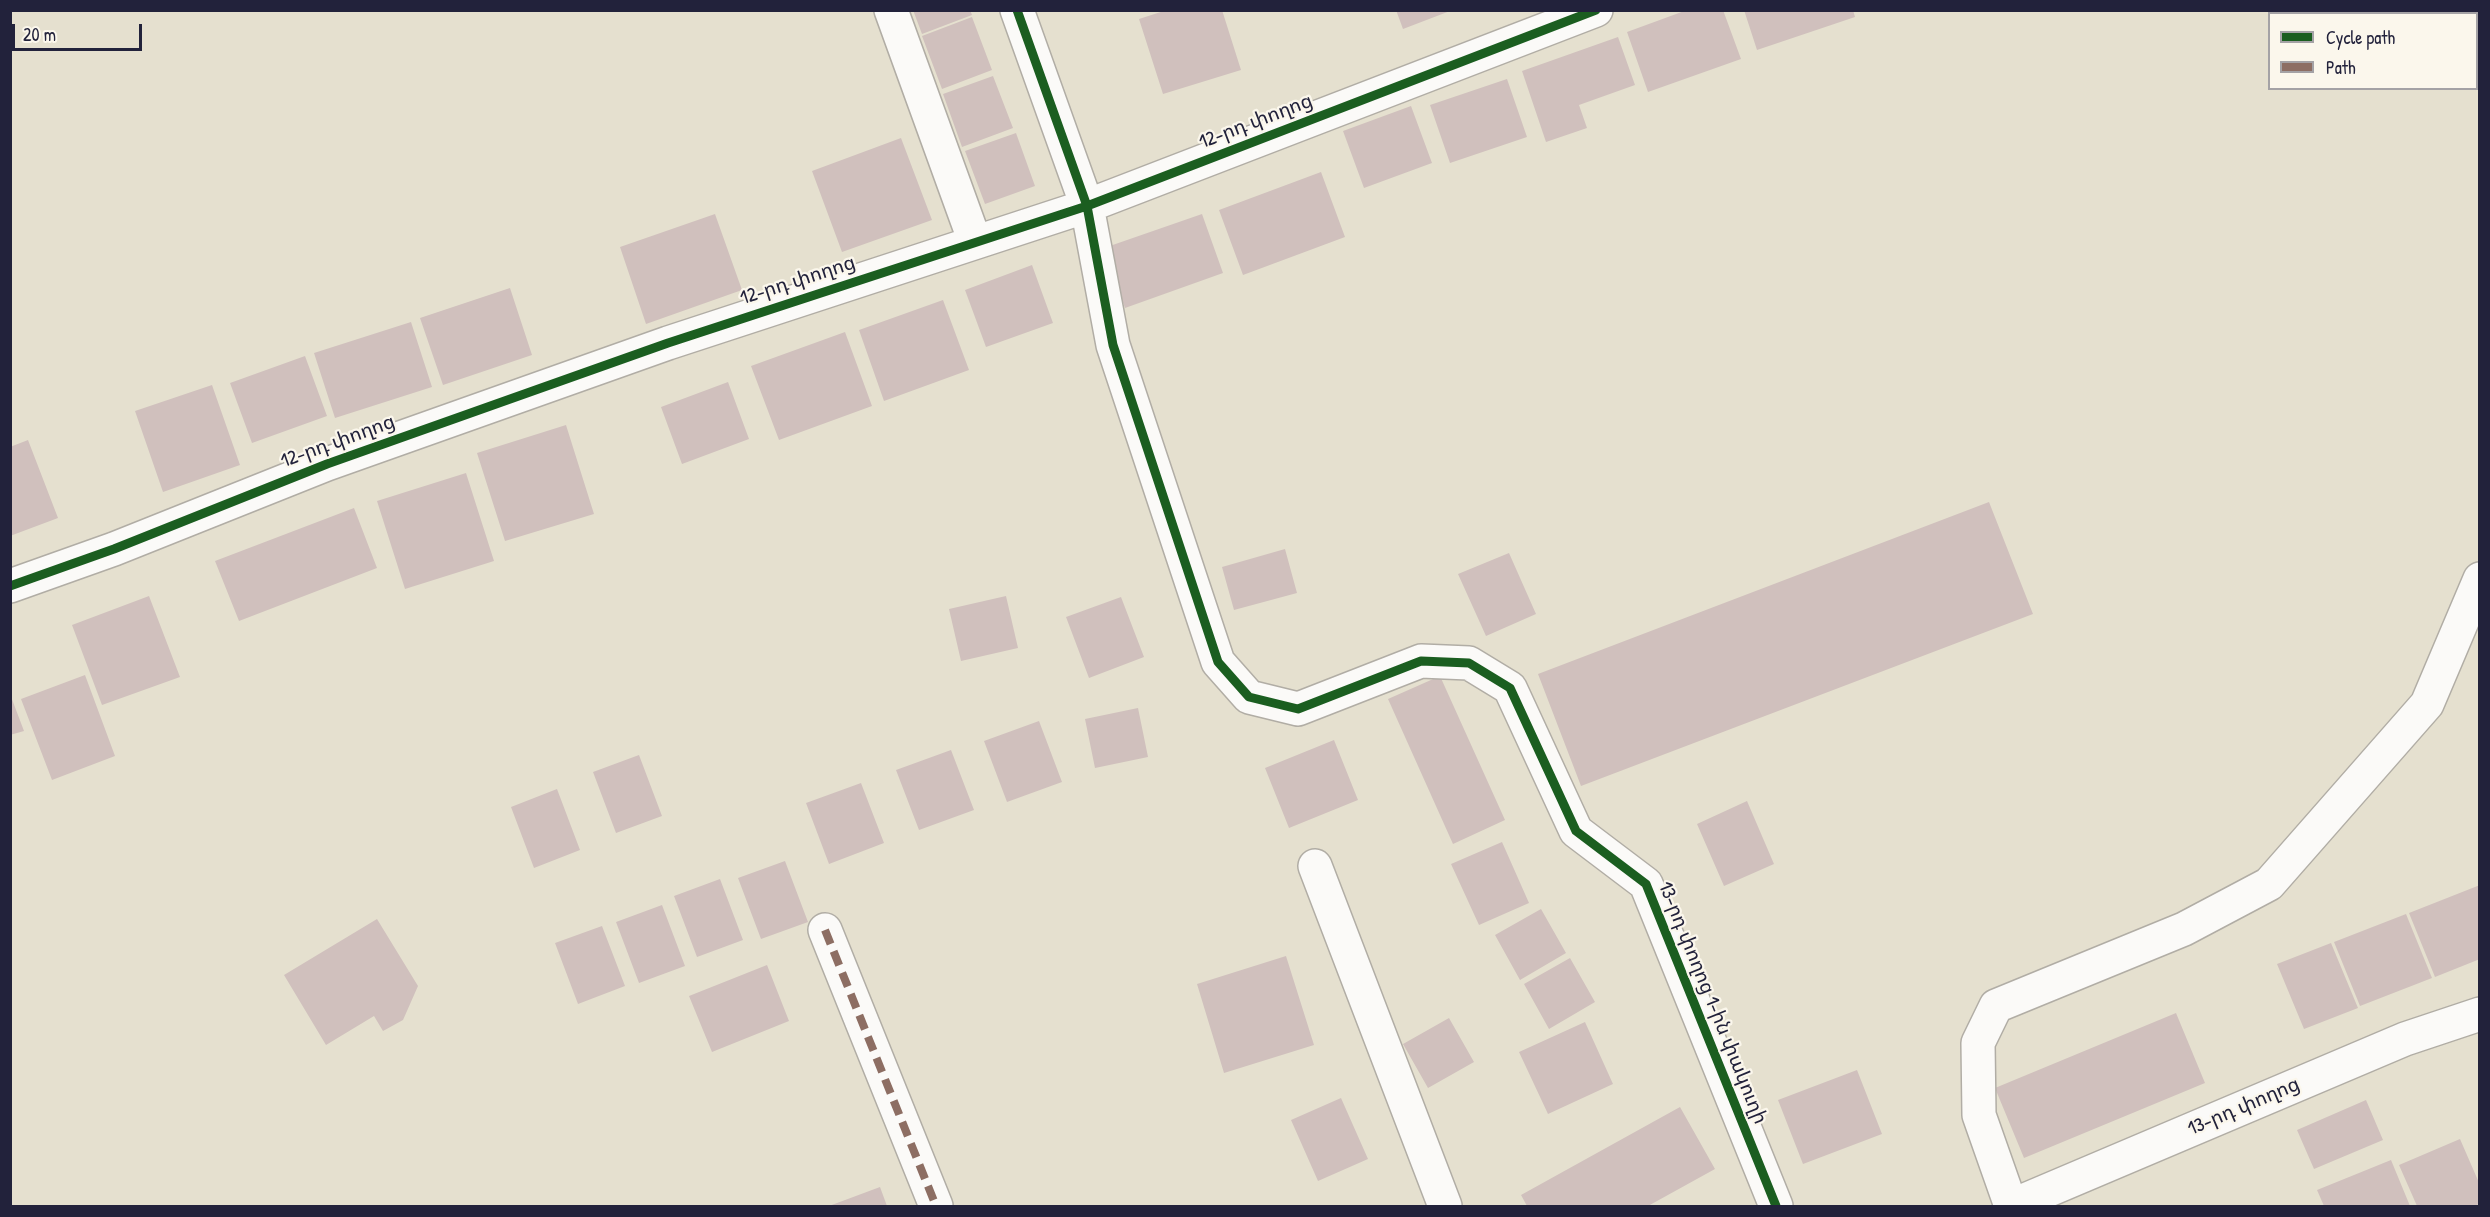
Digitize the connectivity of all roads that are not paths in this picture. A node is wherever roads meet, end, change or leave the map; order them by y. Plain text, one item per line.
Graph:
1 (891, 10) edge
2 (1017, 10) edge
3 (1596, 10) edge
4 (1087, 206) junction
5 (975, 242) junction
6 (2480, 579) edge
7 (10, 586) edge
8 (1315, 866) dead end
9 (825, 930) dead end
10 (2480, 1014) edge
11 (936, 1206) edge
12 (1444, 1206) edge
13 (1776, 1206) edge
14 (2011, 1206) edge

1 - 5 street
2 - 4 street
3 - 4 street, 12-րդ փողոց
4 - 5 street, 12-րդ փողոց
4 - 13 street, 13-րդ փողոց 1-ին փակուղի
5 - 7 street, 12-րդ փողոց
6 - 14 street
8 - 12 street
9 - 11 street
10 - 14 street, 13-րդ փողոց

